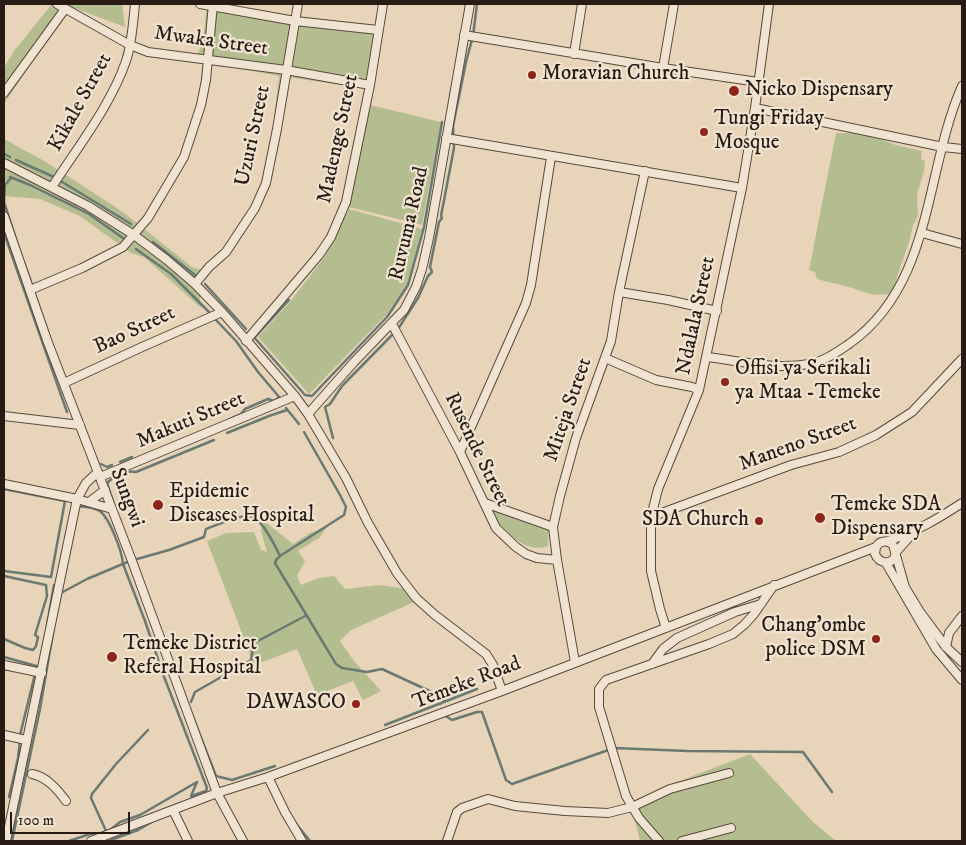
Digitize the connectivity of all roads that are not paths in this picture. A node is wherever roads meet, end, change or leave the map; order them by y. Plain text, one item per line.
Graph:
1 (57, 4) edge
2 (135, 4) edge
3 (200, 4) edge
4 (298, 4) edge
5 (383, 4) edge
6 (470, 4) edge
7 (582, 4) edge
8 (674, 4) edge
9 (769, 4) edge
10 (213, 5) edge
11 (65, 9) junction
12 (295, 21) junction
13 (378, 30) junction
14 (464, 35) junction
15 (130, 45) junction
16 (574, 54) junction
17 (207, 59) junction
18 (663, 68) junction
19 (286, 70) junction
20 (758, 82) junction
21 (370, 86) junction
22 (962, 86) edge
23 (4, 92) edge
24 (755, 108) junction
25 (446, 138) junction
26 (943, 147) junction
27 (962, 149) edge
28 (552, 157) junction
29 (4, 163) edge
30 (645, 171) junction
31 (52, 187) junction
32 (742, 188) junction
33 (4, 216) edge
34 (922, 233) junction
35 (134, 235) junction
36 (962, 244) edge
37 (195, 284) junction
38 (30, 290) junction
39 (619, 292) junction
40 (222, 312) junction
41 (717, 312) junction
42 (392, 324) junction
43 (246, 341) junction
44 (707, 357) junction
45 (606, 358) junction
46 (962, 359) edge
47 (64, 383) junction
48 (699, 390) junction
49 (295, 396) junction
50 (308, 414) junction
51 (4, 416) edge
52 (80, 425) junction
53 (460, 452) junction
54 (99, 474) junction
55 (4, 484) edge
56 (105, 490) junction
57 (77, 499) junction
58 (89, 502) junction
59 (485, 503) junction
60 (962, 503) edge
61 (112, 509) junction
62 (651, 517) junction
63 (554, 526) junction
64 (913, 533) junction
65 (888, 541) junction
66 (876, 547) junction
67 (895, 554) junction
68 (854, 555) junction
69 (876, 558) junction
70 (557, 560) junction
71 (886, 563) junction
72 (774, 585) junction
73 (761, 604) junction
74 (962, 616) edge
75 (666, 628) junction
76 (946, 647) junction
77 (575, 662) junction
78 (962, 662) edge
79 (652, 664) junction
80 (4, 665) edge
81 (42, 673) junction
82 (962, 680) edge
83 (502, 691) junction
84 (4, 735) edge
85 (26, 740) junction
86 (729, 773) dead end
87 (32, 774) dead end
88 (268, 777) junction
89 (217, 793) junction
90 (66, 801) dead end
91 (632, 807) junction
92 (173, 810) junction
93 (731, 828) dead end
94 (6, 841) edge
95 (90, 841) edge
96 (188, 841) edge
97 (243, 841) edge
98 (302, 841) edge
99 (446, 841) edge
100 (659, 841) edge
101 (682, 841) edge

1 - 11 street, Mwaka Street
2 - 15 street, Kikale Street
3 - 10 street, Mwaka Street
4 - 12 street, Uzuri Street
5 - 13 street, Madenge Street
6 - 14 street, Ruvuma Road
7 - 16 street
8 - 18 street
9 - 20 street, Ndalala Street
10 - 12 street, Mwaka Street
10 - 17 street
11 - 15 street, Mwaka Street
11 - 23 street
12 - 13 street, Mwaka Street
12 - 19 street, Uzuri Street
13 - 21 street, Madenge Street
14 - 16 street
14 - 25 street, Ruvuma Road
15 - 17 street, Mwaka Street
15 - 31 street, Kikale Street
16 - 18 street
17 - 19 street, Mwaka Street
17 - 35 street
18 - 20 street
19 - 21 street, Mwaka Street
19 - 37 street, Uzuri Street
20 - 24 street, Ndalala Street
21 - 43 street, Madenge Street
22 - 26 street
24 - 26 street
24 - 32 street, Ndalala Street
25 - 28 street
25 - 42 street, Ruvuma Road
26 - 27 street
26 - 34 street
28 - 30 street
28 - 53 street
29 - 31 street
30 - 32 street
30 - 39 street, Miteja Street
31 - 35 street
32 - 41 street, Ndalala Street
33 - 38 street, Sungwi
34 - 36 street
34 - 44 street
35 - 37 street
35 - 38 street
37 - 40 street
38 - 47 street, Sungwi
39 - 41 street
39 - 45 street, Miteja Street
40 - 43 street
40 - 47 street, Bao Street
41 - 44 street, Ndalala Street
42 - 50 street, Ruvuma Road
42 - 53 street, Rusende Street
43 - 49 street
44 - 48 street, Ndalala Street
45 - 48 street
45 - 63 street, Miteja Street
46 - 62 street, Maneno Street
47 - 52 street, Sungwi
48 - 62 street, Ndalala Street
49 - 50 street
49 - 54 street, Makuti Street
50 - 83 street
51 - 52 street
52 - 54 street, Sungwi
53 - 59 street, Rusende Street
54 - 56 street, Sungwi
54 - 57 street
55 - 57 street
56 - 58 street
56 - 61 street, Sungwi
57 - 58 street
57 - 81 street
58 - 61 street
59 - 63 street
59 - 70 street, Rusende Street
60 - 64 street
61 - 89 street, Sungwi
62 - 75 street, Ndalala Street
63 - 70 street, Miteja Street
64 - 65 street
64 - 67 street
65 - 66 street
65 - 67 street
66 - 68 street, Temeke Road
66 - 69 street
67 - 71 street
67 - 76 street
68 - 69 street
68 - 72 street, Temeke Road
69 - 71 street
70 - 77 street, Miteja Street
71 - 82 street
72 - 73 street
72 - 75 street, Temeke Road
73 - 79 street
73 - 79 street
74 - 76 street
75 - 77 street, Temeke Road
76 - 78 street
77 - 83 street, Temeke Road
79 - 91 street
80 - 81 street
81 - 85 street
83 - 88 street, Temeke Road
84 - 85 street
85 - 94 street
86 - 91 street
87 - 90 street
88 - 89 street, Temeke Road
88 - 98 street
89 - 92 street, Temeke Road
89 - 97 street, Sungwi
91 - 99 street
91 - 100 street
92 - 95 street, Temeke Road
92 - 96 street
93 - 101 street

